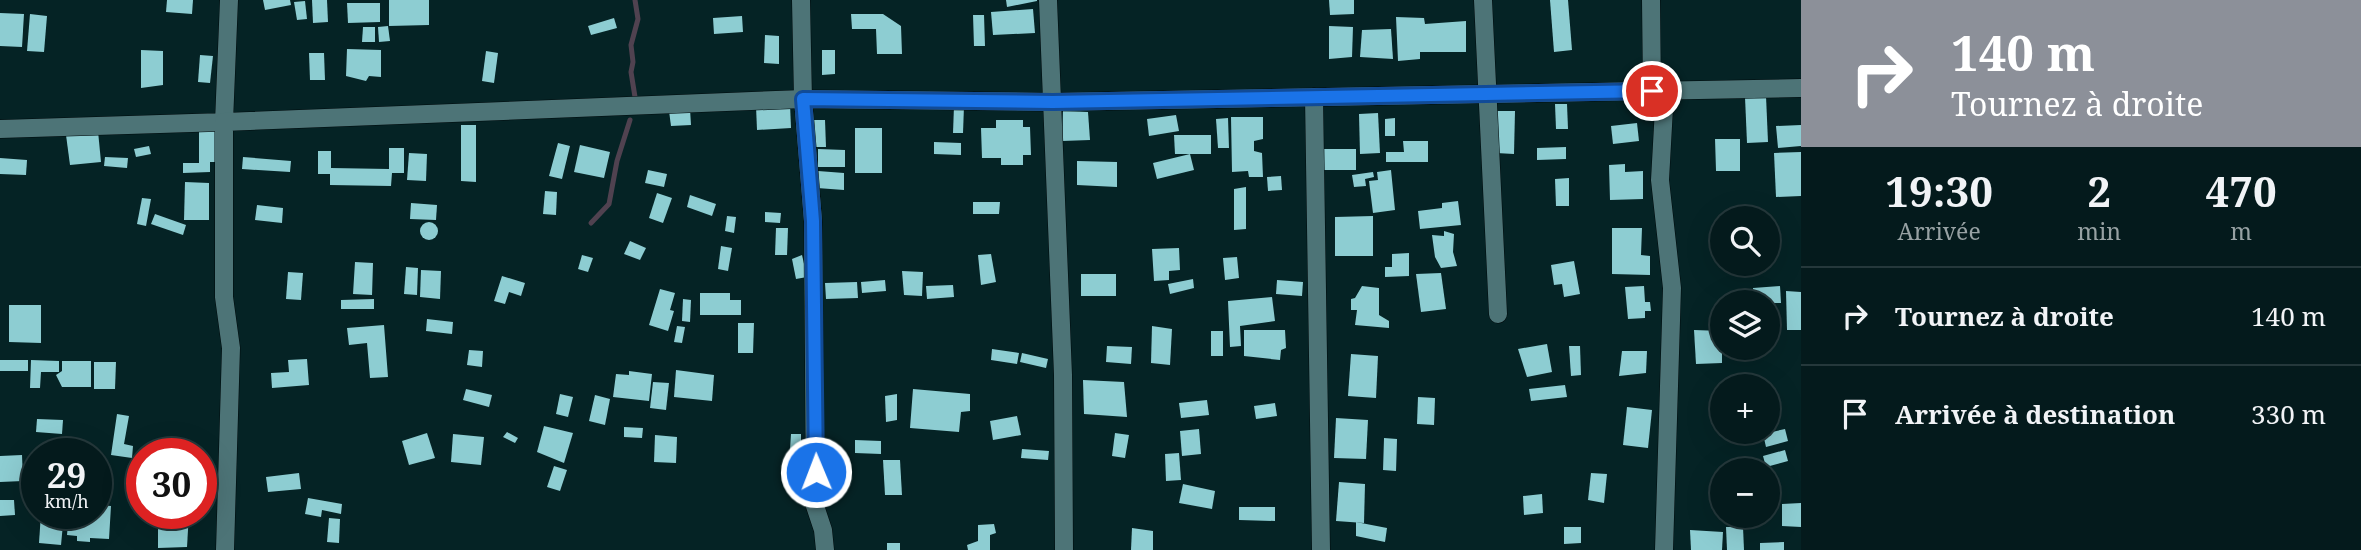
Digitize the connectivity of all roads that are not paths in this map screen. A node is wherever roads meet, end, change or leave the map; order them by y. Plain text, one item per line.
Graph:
1 (229, 0) edge
2 (802, 0) edge
3 (1048, 0) edge
4 (1483, 0) edge
5 (1651, 0) edge
6 (1801, 88) edge
7 (1659, 91) junction
8 (1485, 94) junction
9 (1314, 97) junction
10 (803, 99) junction
11 (1053, 102) junction
12 (224, 122) junction
13 (0, 129) edge
14 (1499, 314) dead end
15 (225, 550) edge
16 (825, 550) edge
17 (1063, 550) edge
18 (1321, 550) edge
19 (1664, 550) edge

1 - 12 street
2 - 10 street
3 - 11 street
4 - 8 street
5 - 7 street
6 - 7 street
7 - 8 street
7 - 19 street
8 - 9 street
8 - 14 street
9 - 11 street
9 - 18 street
10 - 11 street
10 - 12 street
10 - 16 street
11 - 17 street
12 - 13 street
12 - 15 street

